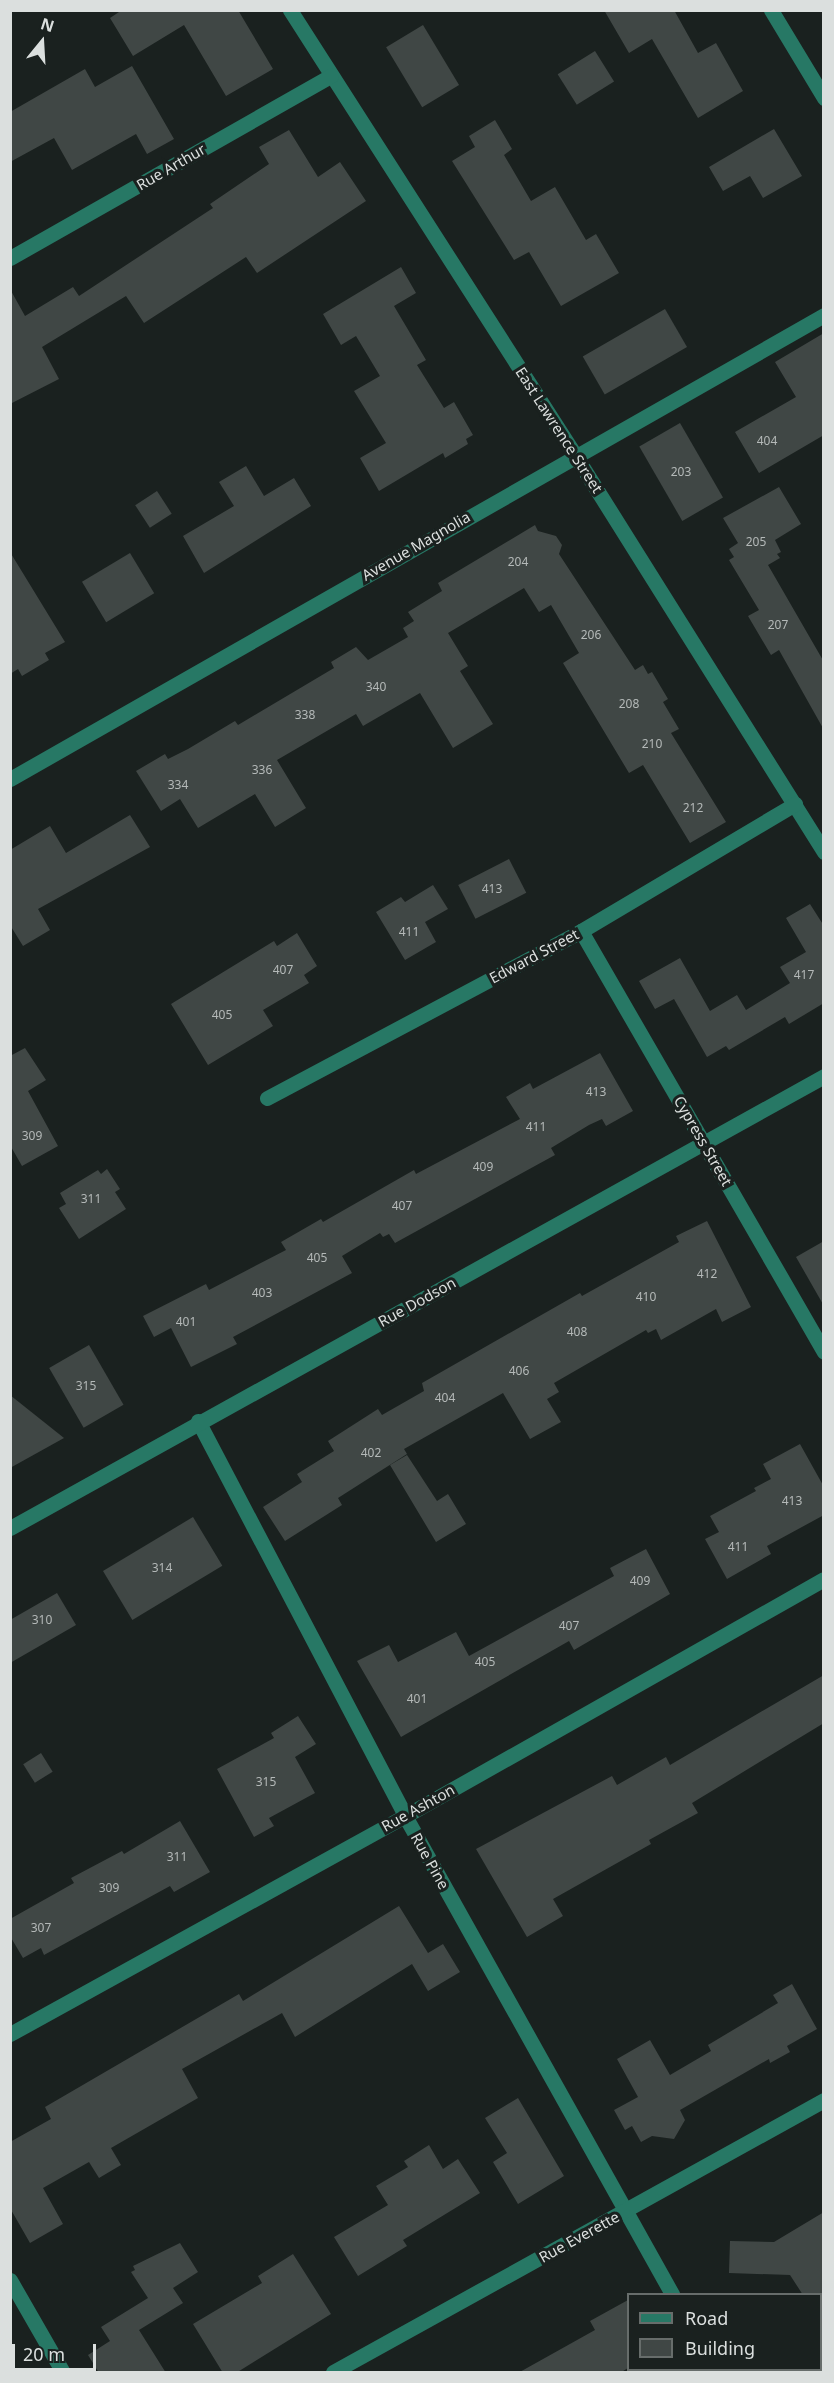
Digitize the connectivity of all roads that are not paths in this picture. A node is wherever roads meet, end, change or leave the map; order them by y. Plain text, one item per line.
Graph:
1 (290, 10) edge
2 (771, 10) edge
3 (331, 76) junction
4 (824, 98) edge
5 (10, 258) edge
6 (824, 315) edge
7 (575, 455) junction
8 (10, 779) edge
9 (795, 804) junction
10 (824, 852) edge
11 (581, 931) junction
12 (824, 1076) edge
13 (267, 1098) dead end
14 (705, 1145) junction
15 (824, 1352) edge
16 (198, 1421) junction
17 (10, 1528) edge
18 (824, 1578) edge
19 (405, 1816) junction
20 (10, 2034) edge
21 (824, 2100) edge
22 (624, 2211) junction
23 (10, 2280) edge
24 (671, 2293) edge
25 (63, 2373) edge
26 (333, 2373) edge

1 - 3 street, East Lawrence Street
2 - 4 street
3 - 5 street, Rue Arthur
3 - 7 street, East Lawrence Street
6 - 7 street, Avenue Magnolia
7 - 8 street, Avenue Magnolia
7 - 9 street, East Lawrence Street
9 - 10 street, East Lawrence Street
9 - 11 street, Edward Street
11 - 13 street, Edward Street
11 - 14 street, Cypress Street
12 - 14 street, Rue Dodson
14 - 15 street, Cypress Street
14 - 16 street, Rue Dodson
16 - 17 street, Rue Dodson
16 - 19 street, Rue Pine
18 - 19 street, Rue Ashton
19 - 20 street, Rue Ashton
19 - 22 street, Rue Pine
21 - 22 street, Rue Everette
22 - 24 street, Rue Pine
22 - 26 street, Rue Everette
23 - 25 street

